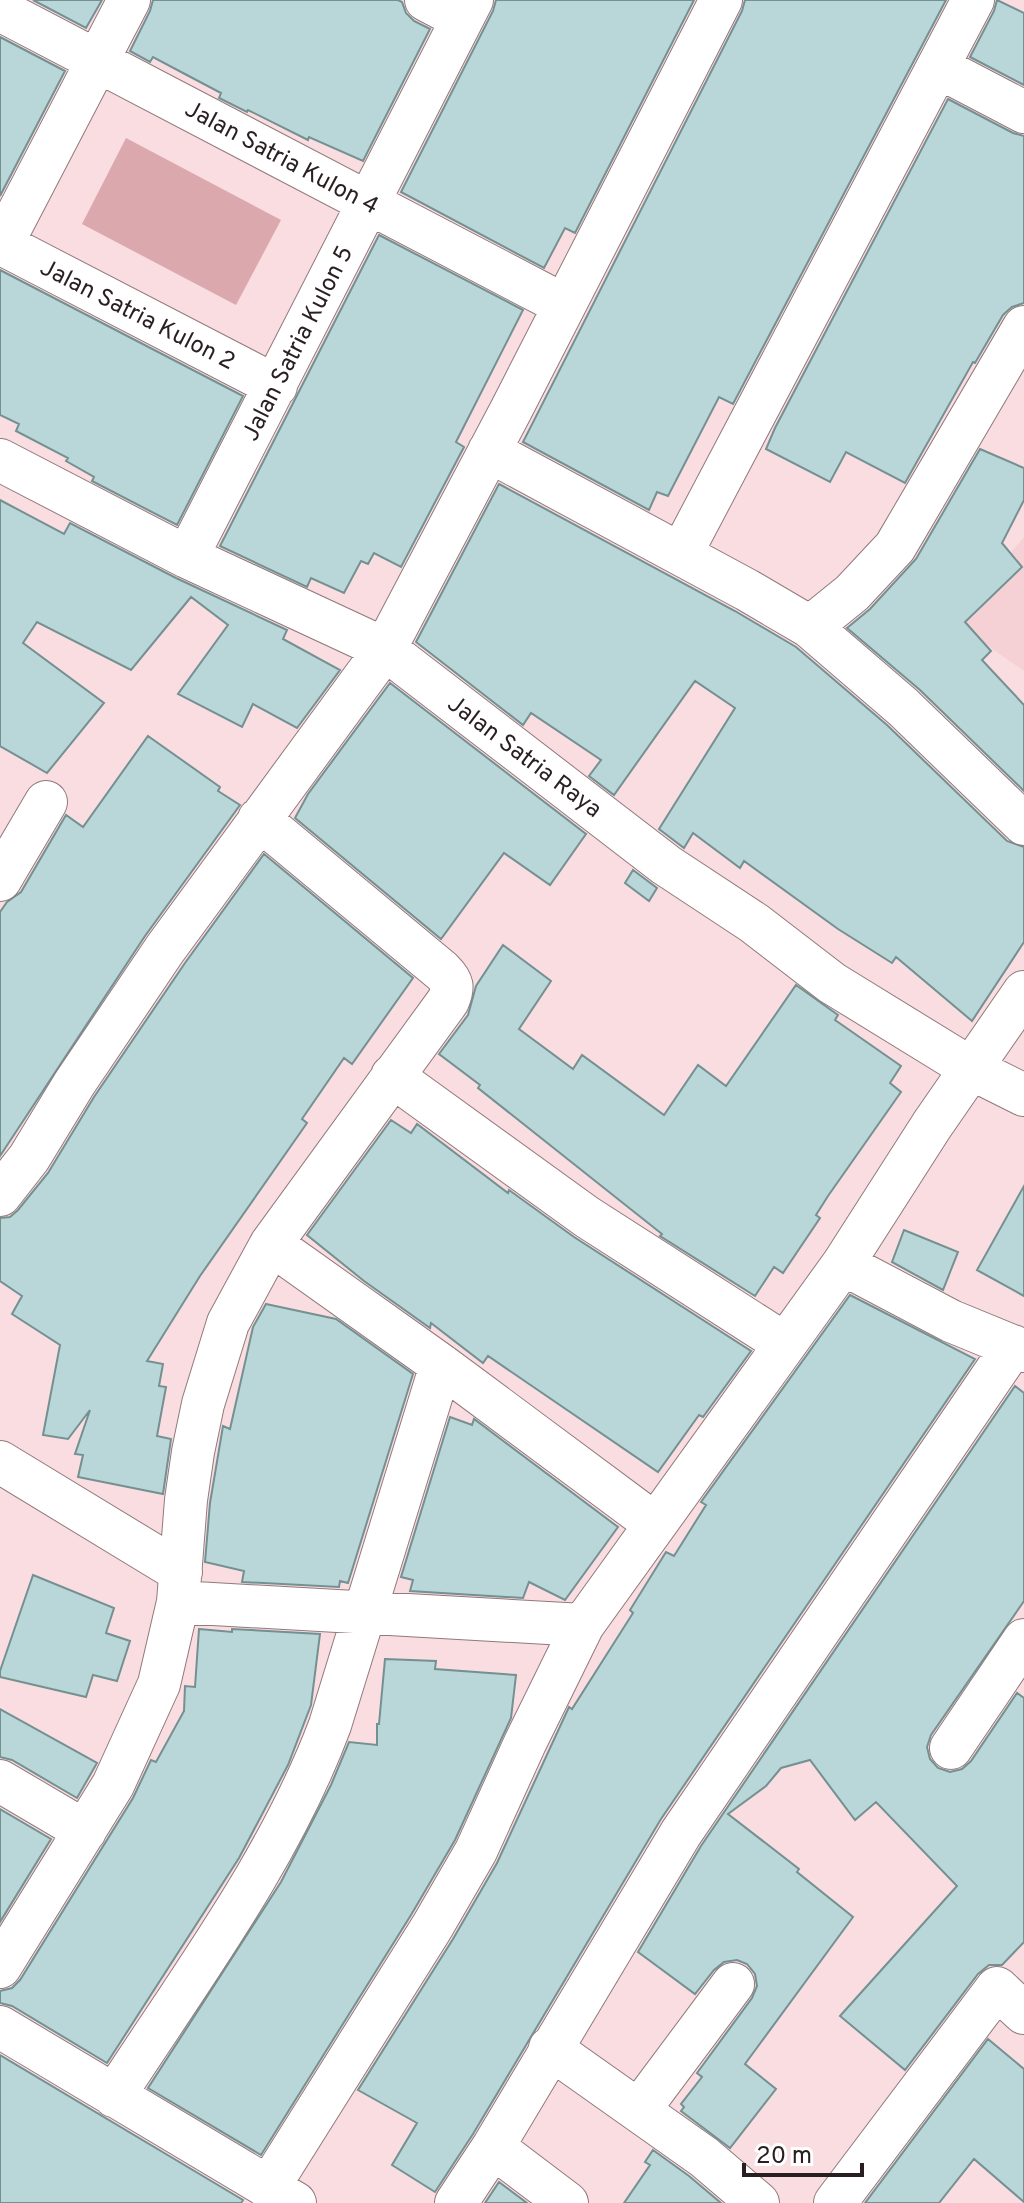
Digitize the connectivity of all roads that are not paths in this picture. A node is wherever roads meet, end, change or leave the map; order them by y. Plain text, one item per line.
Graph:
1 (129, 0) edge
2 (721, 0) edge
3 (973, 0) edge
4 (453, 6) edge
5 (0, 10) edge
6 (98, 60) junction
7 (938, 67) junction
8 (1024, 112) edge
9 (369, 203) junction
10 (1, 243) edge
11 (564, 305) junction
12 (1024, 327) edge
13 (276, 386) junction
14 (489, 451) junction
15 (0, 460) edge
16 (681, 554) junction
17 (187, 557) junction
18 (810, 627) junction
19 (385, 649) junction
20 (46, 802) dead end
21 (259, 819) junction
22 (1024, 824) edge
23 (0, 880) edge
24 (1024, 992) edge
25 (972, 1069) junction
26 (392, 1076) junction
27 (1024, 1095) edge
28 (0, 1195) edge
29 (271, 1244) junction
30 (843, 1264) junction
31 (785, 1344) junction
32 (1019, 1349) edge
33 (441, 1365) junction
34 (0, 1462) edge
35 (655, 1524) junction
36 (180, 1587) junction
37 (364, 1612) junction
38 (583, 1625) junction
39 (1024, 1640) edge
40 (951, 1748) dead end
41 (0, 1781) edge
42 (85, 1831) junction
43 (0, 1967) edge
44 (733, 1984) dead end
45 (1024, 2013) edge
46 (0, 2027) edge
47 (550, 2048) junction
48 (114, 2096) junction
49 (639, 2110) junction
50 (493, 2147) junction
51 (282, 2195) edge
52 (456, 2203) edge
53 (567, 2203) edge
54 (758, 2203) edge
55 (835, 2203) edge

1 - 6 street
2 - 11 street
3 - 7 street
4 - 9 street, Jalan Satria Kulon 5
5 - 6 street, Jalan Satria Kulon 4
6 - 9 street, Jalan Satria Kulon 4
6 - 10 street
7 - 8 street
7 - 16 street
9 - 11 street, Jalan Satria Kulon 4
9 - 13 street, Jalan Satria Kulon 5
10 - 13 street, Jalan Satria Kulon 2
11 - 14 street
12 - 18 street
13 - 17 street, Jalan Satria Kulon 5
14 - 16 street
14 - 19 street
15 - 17 street, Jalan Satria Raya
16 - 18 street
17 - 19 street, Jalan Satria Raya
18 - 22 street
19 - 21 street
19 - 25 street, Jalan Satria Raya
20 - 23 street
21 - 26 street
21 - 28 street
24 - 25 street
25 - 27 street, Jalan Satria Raya
25 - 30 street
26 - 29 street
26 - 31 street
29 - 33 street
29 - 36 street
30 - 31 street
30 - 32 street
31 - 35 street
32 - 47 street
33 - 35 street
33 - 37 street
34 - 36 street
35 - 38 street
36 - 37 street
36 - 42 street
37 - 38 street
37 - 48 street
38 - 51 street
39 - 40 street
41 - 42 street
42 - 43 street
44 - 49 street
45 - 55 street
46 - 48 street
47 - 49 street
47 - 50 street
48 - 51 street
49 - 54 street
50 - 52 street
50 - 53 street

